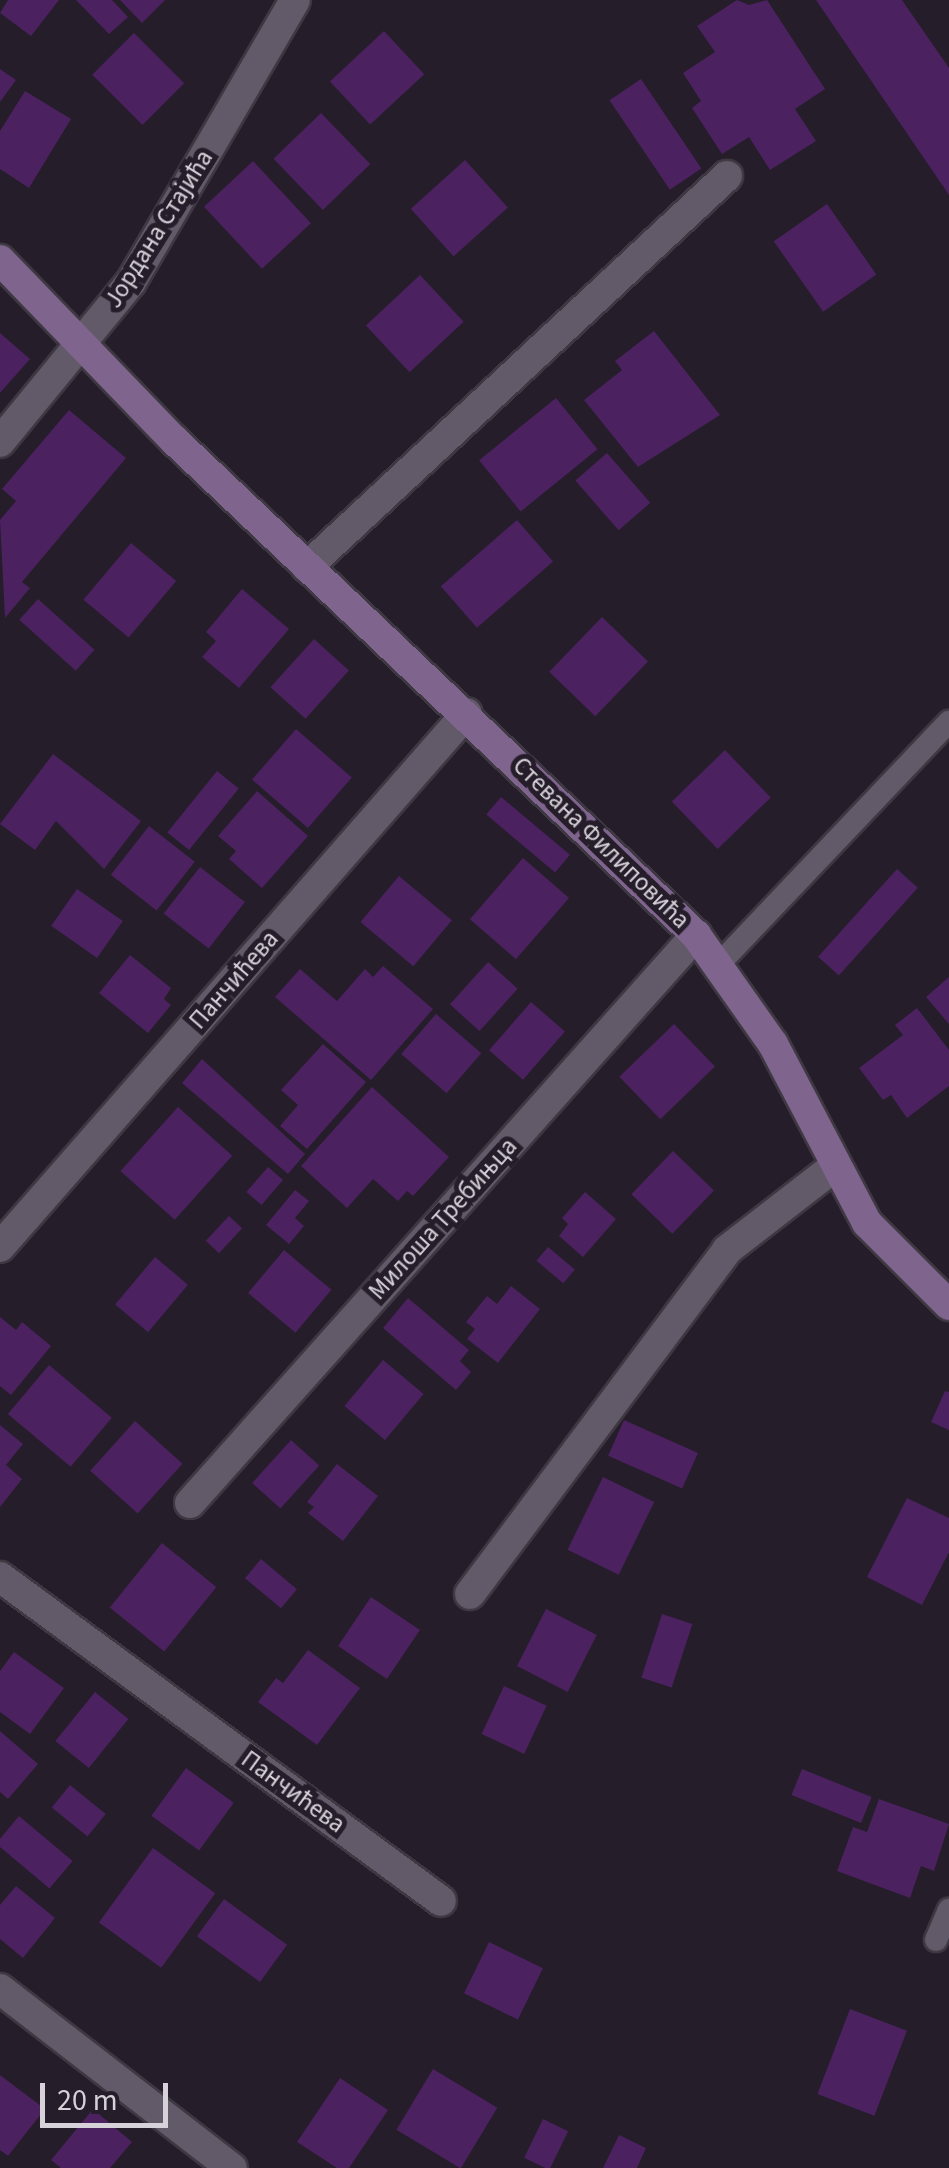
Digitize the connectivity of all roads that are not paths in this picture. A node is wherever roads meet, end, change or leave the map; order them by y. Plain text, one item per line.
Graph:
1 (294, 0) edge
2 (728, 176) dead end
3 (0, 260) edge
4 (82, 347) junction
5 (0, 442) edge
6 (307, 567) junction
7 (467, 713) junction
8 (949, 722) edge
9 (696, 935) junction
10 (719, 964) junction
11 (834, 1167) junction
12 (0, 1247) edge
13 (949, 1305) edge
14 (190, 1503) dead end
15 (0, 1577) edge
16 (470, 1594) dead end
17 (441, 1901) dead end
18 (949, 1910) edge
19 (936, 1940) dead end
20 (0, 1989) edge
21 (232, 2168) edge

1 - 4 street, Јордана Стајића
2 - 6 street
3 - 4 street, Стевана Филиповића
4 - 5 street, Јордана Стајића
4 - 6 street, Стевана Филиповића
6 - 7 street, Стевана Филиповића
7 - 9 street, Стевана Филиповића
7 - 12 street, Панчићева
8 - 10 lane
9 - 10 street, Стевана Филиповића
9 - 14 street, Милоша Требињца
10 - 11 street, Стевана Филиповића
11 - 13 street, Стевана Филиповића
11 - 16 street
15 - 17 street, Панчићева
18 - 19 lane
20 - 21 street

